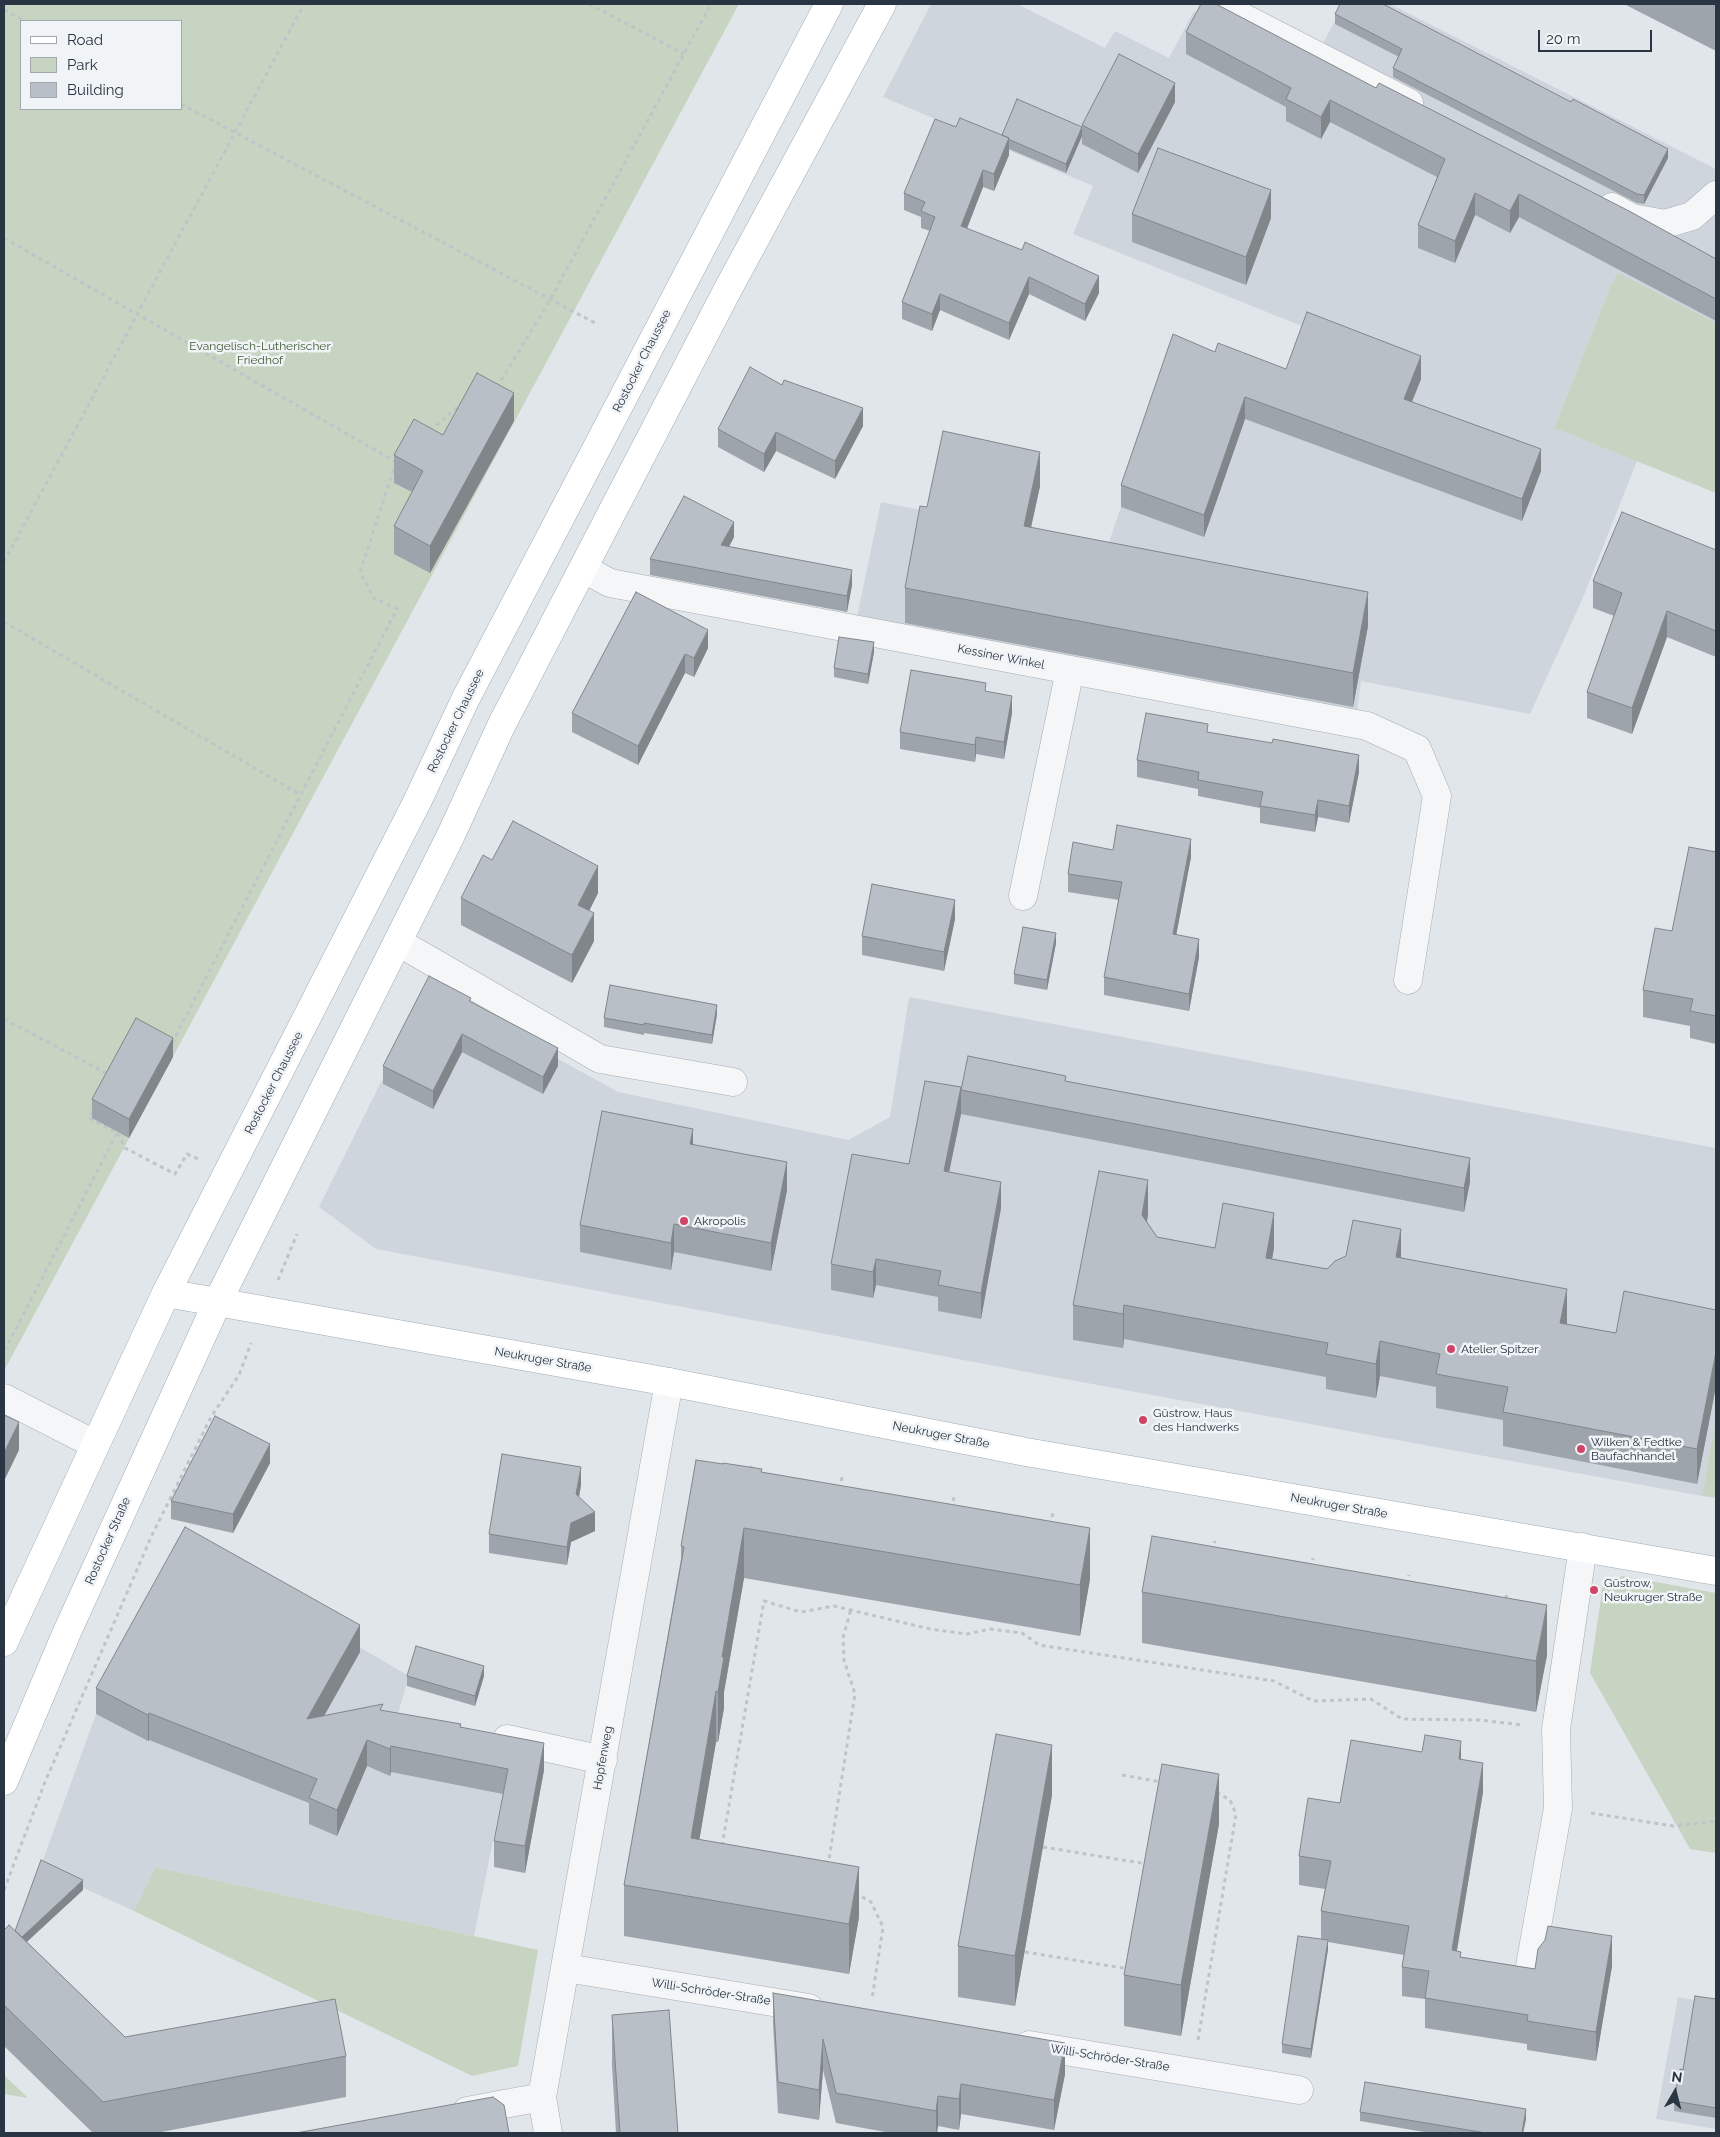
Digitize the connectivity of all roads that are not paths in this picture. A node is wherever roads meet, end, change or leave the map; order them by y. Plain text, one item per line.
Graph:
1 (829, 4) edge
2 (882, 4) edge
3 (1232, 4) edge
4 (1429, 113) edge
5 (1588, 195) edge
6 (1716, 195) edge
7 (584, 569) junction
8 (1070, 670) junction
9 (1023, 896) dead end
10 (398, 942) junction
11 (1408, 980) dead end
12 (733, 1082) dead end
13 (166, 1293) junction
14 (217, 1303) junction
15 (669, 1382) junction
16 (4, 1398) edge
17 (94, 1444) junction
18 (1583, 1548) junction
19 (1716, 1571) edge
20 (4, 1642) edge
21 (479, 1733) edge
22 (603, 1760) junction
23 (4, 1781) edge
24 (1530, 1966) edge
25 (566, 1968) junction
26 (831, 2012) edge
27 (1008, 2041) edge
28 (1299, 2090) dead end
29 (542, 2097) junction
30 (438, 2117) edge
31 (548, 2133) edge

1 - 13 main road, Rostocker Chaussee
2 - 7 main road
3 - 4 street
5 - 6 street
7 - 8 street, Kessiner Winkel
7 - 10 main road
8 - 9 street
8 - 11 street, Kessiner Winkel
10 - 12 street
10 - 14 main road
13 - 14 main road, Neukruger Straße
13 - 17 main road, Rostocker Chaussee
14 - 15 main road, Neukruger Straße
14 - 23 main road, Rostocker Straße
15 - 18 main road, Neukruger Straße
15 - 22 street, Hopfenweg
16 - 17 street
17 - 20 main road
18 - 19 main road, Neukruger Straße
18 - 24 street
21 - 22 street
22 - 25 street, Hopfenweg
25 - 26 street, Willi-Schröder-Straße
25 - 29 street, Hopfenweg
27 - 28 street, Willi-Schröder-Straße
29 - 30 street
29 - 31 street, Hopfenweg

